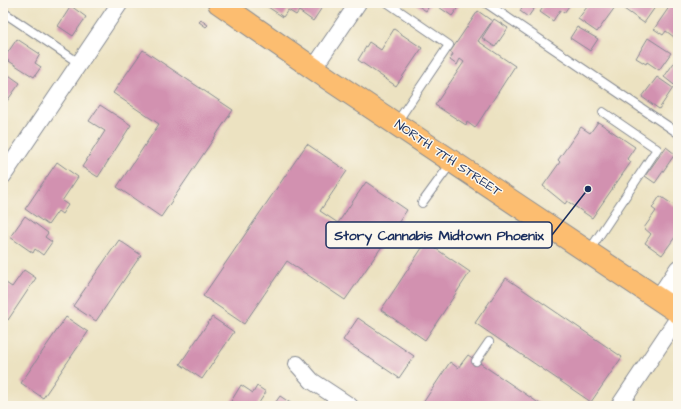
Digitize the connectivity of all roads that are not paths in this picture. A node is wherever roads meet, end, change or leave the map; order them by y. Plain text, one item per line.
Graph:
1 (120, 3) edge
2 (219, 3) edge
3 (358, 3) edge
4 (388, 3) edge
5 (486, 3) edge
6 (3, 12) edge
7 (79, 63) junction
8 (313, 68) junction
9 (603, 112) dead end
10 (396, 124) junction
11 (678, 133) edge
12 (452, 161) junction
13 (3, 176) edge
14 (422, 203) dead end
15 (588, 252) junction
16 (678, 268) edge
17 (658, 298) junction
18 (678, 312) edge
19 (678, 318) edge
20 (490, 342) dead end
21 (476, 361) dead end
22 (298, 364) dead end
23 (350, 406) edge
24 (619, 406) edge

1 - 7 street
2 - 8 main road, NORTH 7TH STREET
3 - 8 street
4 - 10 lane
5 - 11 lane
6 - 7 lane
7 - 13 street
8 - 10 main road, NORTH 7TH STREET
9 - 15 lane
10 - 12 main road, NORTH 7TH STREET
12 - 14 lane
12 - 15 main road, NORTH 7TH STREET
15 - 17 main road, NORTH 7TH STREET
16 - 17 street
17 - 18 main road, NORTH 7TH STREET
19 - 24 street
20 - 21 lane
22 - 23 street

